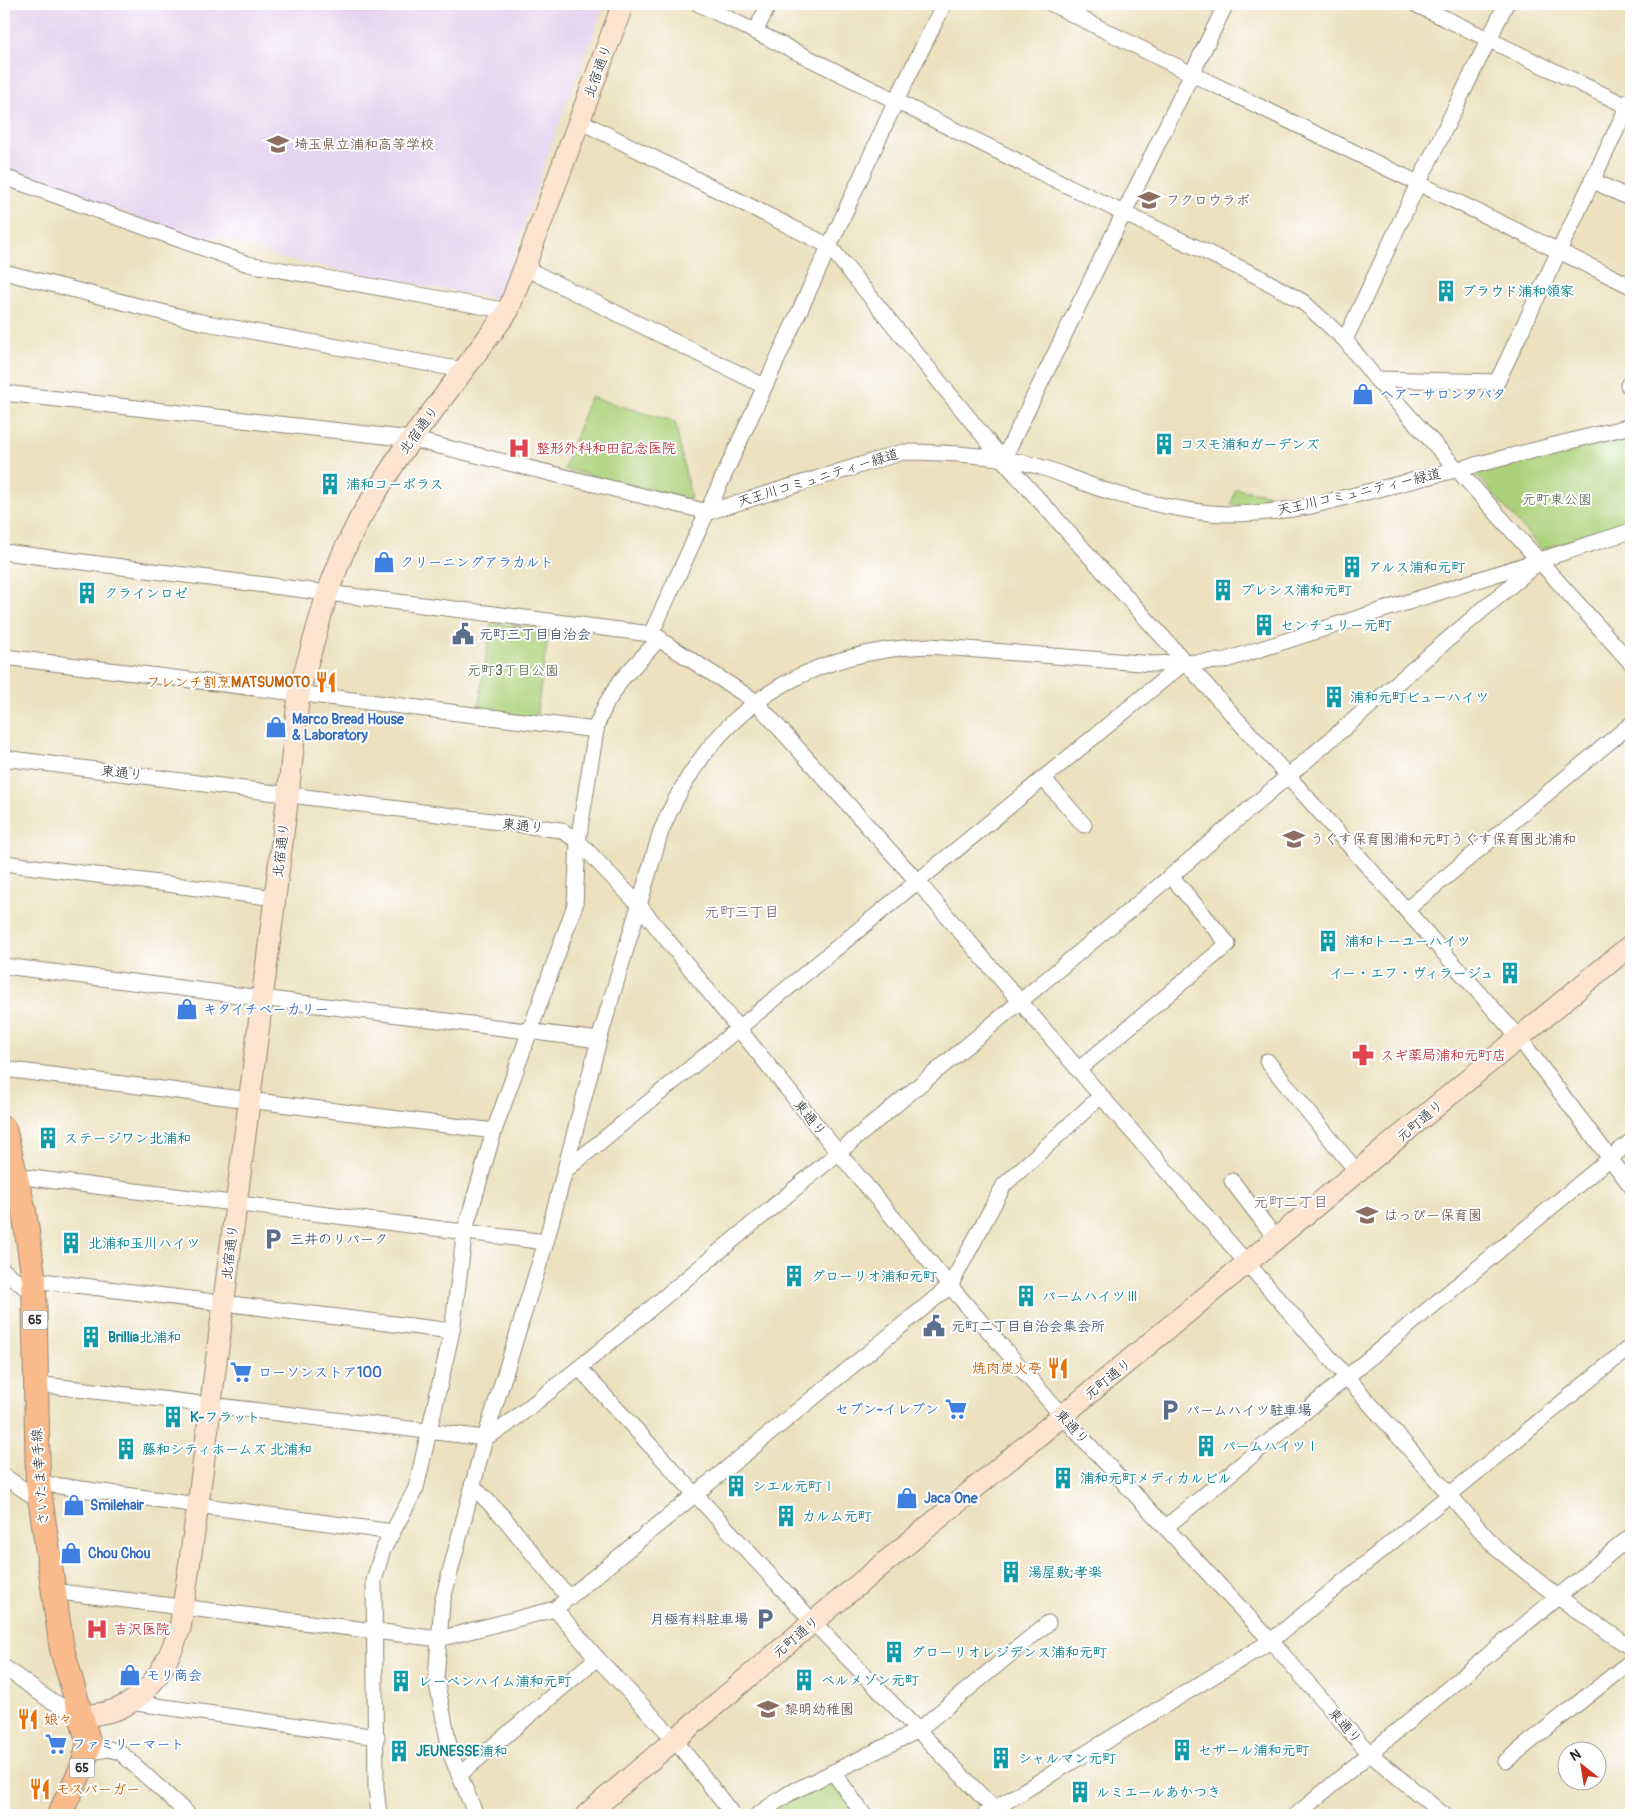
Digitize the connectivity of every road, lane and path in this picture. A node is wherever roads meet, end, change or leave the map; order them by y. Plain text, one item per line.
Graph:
1 (623, 4) edge
2 (699, 4) edge
3 (769, 4) edge
4 (944, 4) edge
5 (1052, 4) edge
6 (1226, 4) edge
7 (1415, 4) edge
8 (1506, 4) edge
9 (755, 32) junction
10 (1489, 40) junction
11 (1192, 74) junction
12 (896, 101) junction
13 (1630, 104) edge
14 (580, 121) junction
15 (4, 177) edge
16 (1592, 180) junction
17 (1418, 184) junction
18 (1631, 199) edge
19 (1122, 213) junction
20 (829, 246) junction
21 (1560, 250) junction
22 (525, 268) junction
23 (4, 272) edge
24 (1631, 286) edge
25 (508, 311) junction
26 (1345, 340) junction
27 (463, 370) junction
28 (1376, 379) junction
29 (764, 386) junction
30 (4, 393) edge
31 (1631, 426) edge
32 (411, 439) junction
33 (1003, 460) junction
34 (1458, 470) junction
35 (708, 512) junction
36 (1631, 531) edge
37 (4, 552) edge
38 (1540, 561) junction
39 (327, 594) junction
40 (655, 636) junction
41 (4, 657) edge
42 (1185, 662) junction
43 (1631, 663) edge
44 (299, 692) junction
45 (755, 701) junction
46 (1631, 724) edge
47 (596, 730) junction
48 (4, 758) edge
49 (1288, 776) junction
50 (1043, 778) junction
51 (288, 794) junction
52 (1084, 825) dead end
53 (578, 841) junction
54 (4, 863) edge
55 (1170, 876) junction
56 (917, 882) junction
57 (275, 898) junction
58 (639, 905) junction
59 (1406, 910) junction
60 (1631, 945) edge
61 (4, 966) edge
62 (262, 997) junction
63 (1021, 1001) junction
64 (738, 1029) junction
65 (529, 1032) junction
66 (1519, 1038) junction
67 (599, 1040) junction
68 (1267, 1060) dead end
69 (4, 1069) edge
70 (1078, 1070) junction
71 (1101, 1096) junction
72 (249, 1100) junction
73 (4, 1129) edge
74 (494, 1131) junction
75 (1631, 1141) edge
76 (838, 1152) junction
77 (1610, 1158) junction
78 (566, 1170) junction
79 (1358, 1173) junction
80 (15, 1176) junction
81 (1232, 1181) dead end
82 (1631, 1186) edge
83 (236, 1202) junction
84 (465, 1230) junction
85 (1277, 1240) junction
86 (546, 1242) junction
87 (1248, 1264) junction
88 (4, 1271) edge
89 (950, 1286) junction
90 (34, 1287) junction
91 (224, 1303) junction
92 (452, 1331) junction
93 (1631, 1346) edge
94 (579, 1368) junction
95 (1347, 1376) junction
96 (36, 1384) junction
97 (210, 1404) junction
98 (1062, 1417) junction
99 (428, 1432) junction
100 (485, 1438) junction
101 (4, 1476) edge
102 (472, 1485) junction
103 (39, 1492) junction
104 (694, 1495) junction
105 (1449, 1496) junction
106 (198, 1505) junction
107 (1166, 1527) junction
108 (393, 1532) junction
109 (1631, 1536) edge
110 (52, 1591) junction
111 (1558, 1597) junction
112 (569, 1598) junction
113 (184, 1608) junction
114 (555, 1609) junction
115 (813, 1622) junction
116 (1048, 1623) dead end
117 (375, 1631) junction
118 (438, 1639) junction
119 (1271, 1641) junction
120 (1631, 1648) edge
121 (597, 1658) junction
122 (1631, 1661) edge
123 (4, 1667) edge
124 (129, 1702) junction
125 (82, 1717) junction
126 (917, 1732) junction
127 (376, 1737) junction
128 (675, 1740) junction
129 (88, 1752) junction
130 (1369, 1753) junction
131 (1506, 1761) dead end
132 (833, 1772) junction
133 (459, 1775) junction
134 (992, 1813) edge
135 (59, 1815) edge
136 (190, 1815) edge
137 (379, 1815) edge
138 (476, 1815) edge
139 (586, 1815) edge
140 (732, 1815) edge
141 (757, 1815) edge
142 (864, 1815) edge
143 (1296, 1815) edge
144 (1444, 1815) edge

1 - 14 street, 北宿通り
2 - 9 street
3 - 9 street
4 - 12 street
5 - 11 street
6 - 11 street
7 - 10 street
8 - 10 street
9 - 12 street
10 - 13 street
10 - 17 street
11 - 17 street
11 - 19 street
12 - 19 street
12 - 20 street
13 - 16 street
14 - 20 street
14 - 22 street, 北宿通り
15 - 25 street
16 - 18 street
16 - 21 street
17 - 21 street
17 - 26 street
19 - 26 street
19 - 33 street
20 - 29 street
20 - 33 street
21 - 24 street
21 - 28 street
22 - 25 street, 北宿通り
22 - 29 street
23 - 27 street
25 - 27 street, 北宿通り
26 - 28 street
27 - 32 street, 北宿通り
28 - 34 street
29 - 35 street
30 - 32 street
31 - 34 street, 天王川コミュニティー緑道
32 - 35 street
32 - 39 street, 北宿通り
33 - 34 street, 天王川コミュニティー緑道
33 - 35 street, 天王川コミュニティー緑道
33 - 42 street
34 - 38 street
35 - 40 street
36 - 38 street
37 - 39 street
38 - 42 street
38 - 43 street
38 - 49 street
39 - 40 street
39 - 44 street, 北宿通り
40 - 45 street
40 - 47 street
41 - 44 street
42 - 45 street
42 - 49 street
42 - 50 street
44 - 47 street
44 - 51 street, 北宿通り
45 - 56 street
45 - 58 street
46 - 59 street
47 - 53 street
48 - 51 street, 東通り
49 - 55 street
49 - 59 street
50 - 52 street
50 - 56 street
51 - 53 street, 東通り
51 - 57 street, 北宿通り
53 - 58 street, 東通り
53 - 65 street
54 - 57 street
55 - 63 street
55 - 70 street
56 - 63 street
56 - 64 street
57 - 62 street, 北宿通り
58 - 64 street, 東通り
58 - 67 street
59 - 66 street
60 - 66 street, 元町通り
61 - 62 street
62 - 65 street
62 - 72 street, 北宿通り
63 - 70 street
63 - 76 street
64 - 76 street, 東通り
64 - 78 street
65 - 67 street
65 - 74 street
66 - 77 street
66 - 79 street, 元町通り
67 - 78 street
68 - 79 street
69 - 72 street
70 - 71 street
71 - 87 street
71 - 89 street
72 - 74 street
72 - 83 street, 北宿通り
73 - 80 main road, さいたま幸手線 / 65
74 - 84 street
75 - 77 street
76 - 89 street, 東通り
76 - 94 street
77 - 82 street
77 - 95 street
78 - 86 street
79 - 85 street, 元町通り
80 - 83 street
80 - 90 main road, さいたま幸手線 / 65
81 - 85 street
83 - 84 street
83 - 91 street, 北宿通り
84 - 86 street
84 - 92 street
85 - 87 street, 元町通り
86 - 100 street
87 - 95 street
87 - 98 street, 元町通り
88 - 90 street
89 - 98 street, 東通り
89 - 104 street
90 - 91 street
90 - 96 main road, さいたま幸手線 / 65
91 - 92 street
91 - 97 street, 北宿通り
92 - 99 street
93 - 105 street
94 - 100 street
94 - 104 street
95 - 105 street
95 - 107 street
96 - 97 street
96 - 103 main road, さいたま幸手線 / 65
97 - 99 street
97 - 106 street, 北宿通り
98 - 107 street, 東通り
98 - 115 street, 元町通り
99 - 100 street
99 - 108 street
100 - 102 street
101 - 103 street
102 - 112 street
102 - 118 street
103 - 106 street
103 - 110 main road, さいたま幸手線 / 65
104 - 112 street
104 - 115 street
105 - 111 street
105 - 119 street
106 - 108 street
106 - 113 street, 北宿通り
107 - 119 street, 東通り
108 - 117 street
109 - 111 street
110 - 113 street
110 - 125 main road, さいたま幸手線 / 65
111 - 120 street
111 - 130 street
112 - 114 street
113 - 117 street
113 - 124 street, 北宿通り
114 - 118 street
114 - 121 street
115 - 126 street
115 - 128 street, 元町通り
116 - 126 street
117 - 118 street
117 - 127 street
118 - 133 street
119 - 130 street, 東通り
119 - 134 street
121 - 128 street
121 - 133 street
122 - 131 street
123 - 125 street
124 - 125 street, 北宿通り
124 - 127 street
125 - 129 main road, さいたま幸手線 / 65
126 - 132 street
126 - 134 street
127 - 137 street
128 - 139 street, 元町通り
128 - 140 street
129 - 135 main road, 65
129 - 136 street
130 - 143 street
130 - 144 street, 東通り
132 - 141 street
132 - 142 street
133 - 138 street

